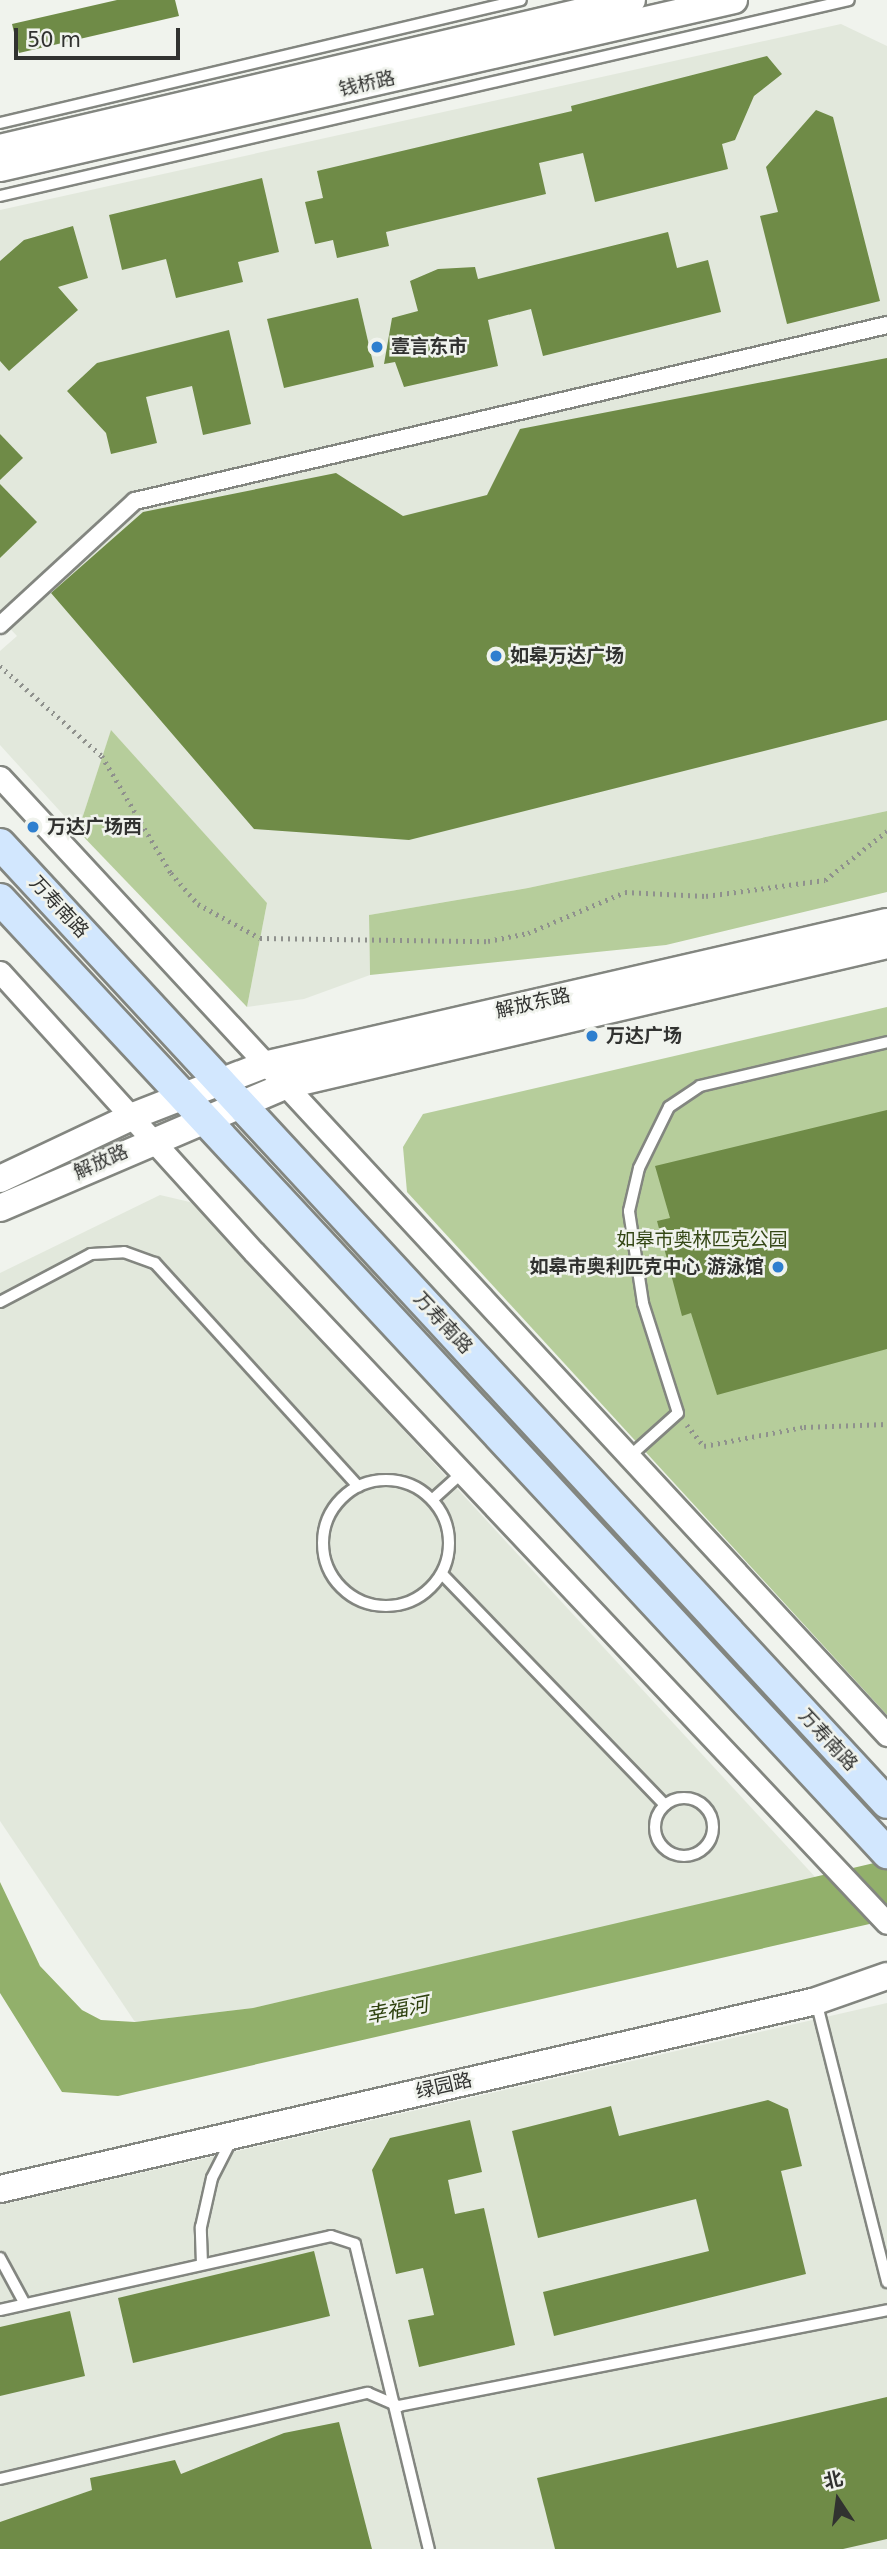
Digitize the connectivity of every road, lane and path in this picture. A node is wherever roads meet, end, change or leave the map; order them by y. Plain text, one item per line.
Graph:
1 (521, 0) edge
2 (632, 0) edge
3 (734, 0) edge
4 (849, 0) edge
5 (0, 123) edge
6 (0, 148) edge
7 (0, 168) edge
8 (0, 196) edge
9 (887, 325) edge
10 (0, 625) edge
11 (0, 666) edge
12 (0, 777) edge
13 (887, 831) edge
14 (0, 844) edge
15 (0, 898) edge
16 (887, 922) edge
17 (887, 945) edge
18 (0, 972) edge
19 (887, 1042) edge
20 (264, 1065) junction
21 (221, 1082) junction
22 (287, 1085) junction
23 (181, 1096) junction
24 (241, 1105) junction
25 (133, 1116) junction
26 (204, 1119) junction
27 (154, 1138) junction
28 (0, 1179) edge
29 (0, 1208) edge
30 (0, 1302) edge
31 (678, 1413) junction
32 (887, 1424) edge
33 (630, 1457) junction
34 (462, 1473) junction
35 (358, 1486) junction
36 (433, 1499) junction
37 (442, 1574) junction
38 (887, 1735) edge
39 (887, 1802) edge
40 (665, 1805) junction
41 (887, 1853) edge
42 (887, 1923) edge
43 (887, 1976) edge
44 (816, 2001) junction
45 (235, 2134) junction
46 (0, 2189) edge
47 (0, 2258) edge
48 (202, 2264) junction
49 (887, 2282) edge
50 (25, 2304) junction
51 (0, 2310) edge
52 (887, 2310) edge
53 (399, 2406) junction
54 (0, 2479) edge
55 (429, 2549) edge

1 - 5 lane
2 - 6 street, 钱桥路
3 - 7 street, 钱桥路
4 - 8 lane
9 - 10 street
11 - 13 path
12 - 20 street
14 - 21 main road, 万寿南路
15 - 23 main road, 万寿南路
16 - 20 street, 解放东路
17 - 22 street, 解放东路
18 - 25 street
19 - 31 lane
20 - 21 street, 解放东路
20 - 22 street
21 - 23 street, 解放东路
21 - 24 main road, 万寿南路
22 - 24 street, 解放东路
22 - 33 street
23 - 25 street, 解放路
23 - 26 main road, 万寿南路
24 - 26 street, 解放东路
24 - 39 main road, 万寿南路
25 - 27 street
25 - 28 street, 解放路
26 - 27 street, 解放路
26 - 41 main road, 万寿南路
27 - 29 street, 解放路
27 - 34 street
30 - 35 lane
31 - 32 path
31 - 33 lane
33 - 38 street
34 - 36 lane
34 - 42 street
35 - 36 lane
35 - 37 lane
36 - 37 lane
37 - 40 lane
40 - 40 lane
43 - 44 street, 绿园路
44 - 45 street, 绿园路
44 - 49 lane
45 - 46 street, 绿园路
45 - 48 lane
47 - 50 lane
48 - 50 lane
48 - 53 lane
50 - 51 lane
52 - 53 lane
53 - 54 lane
53 - 55 lane

